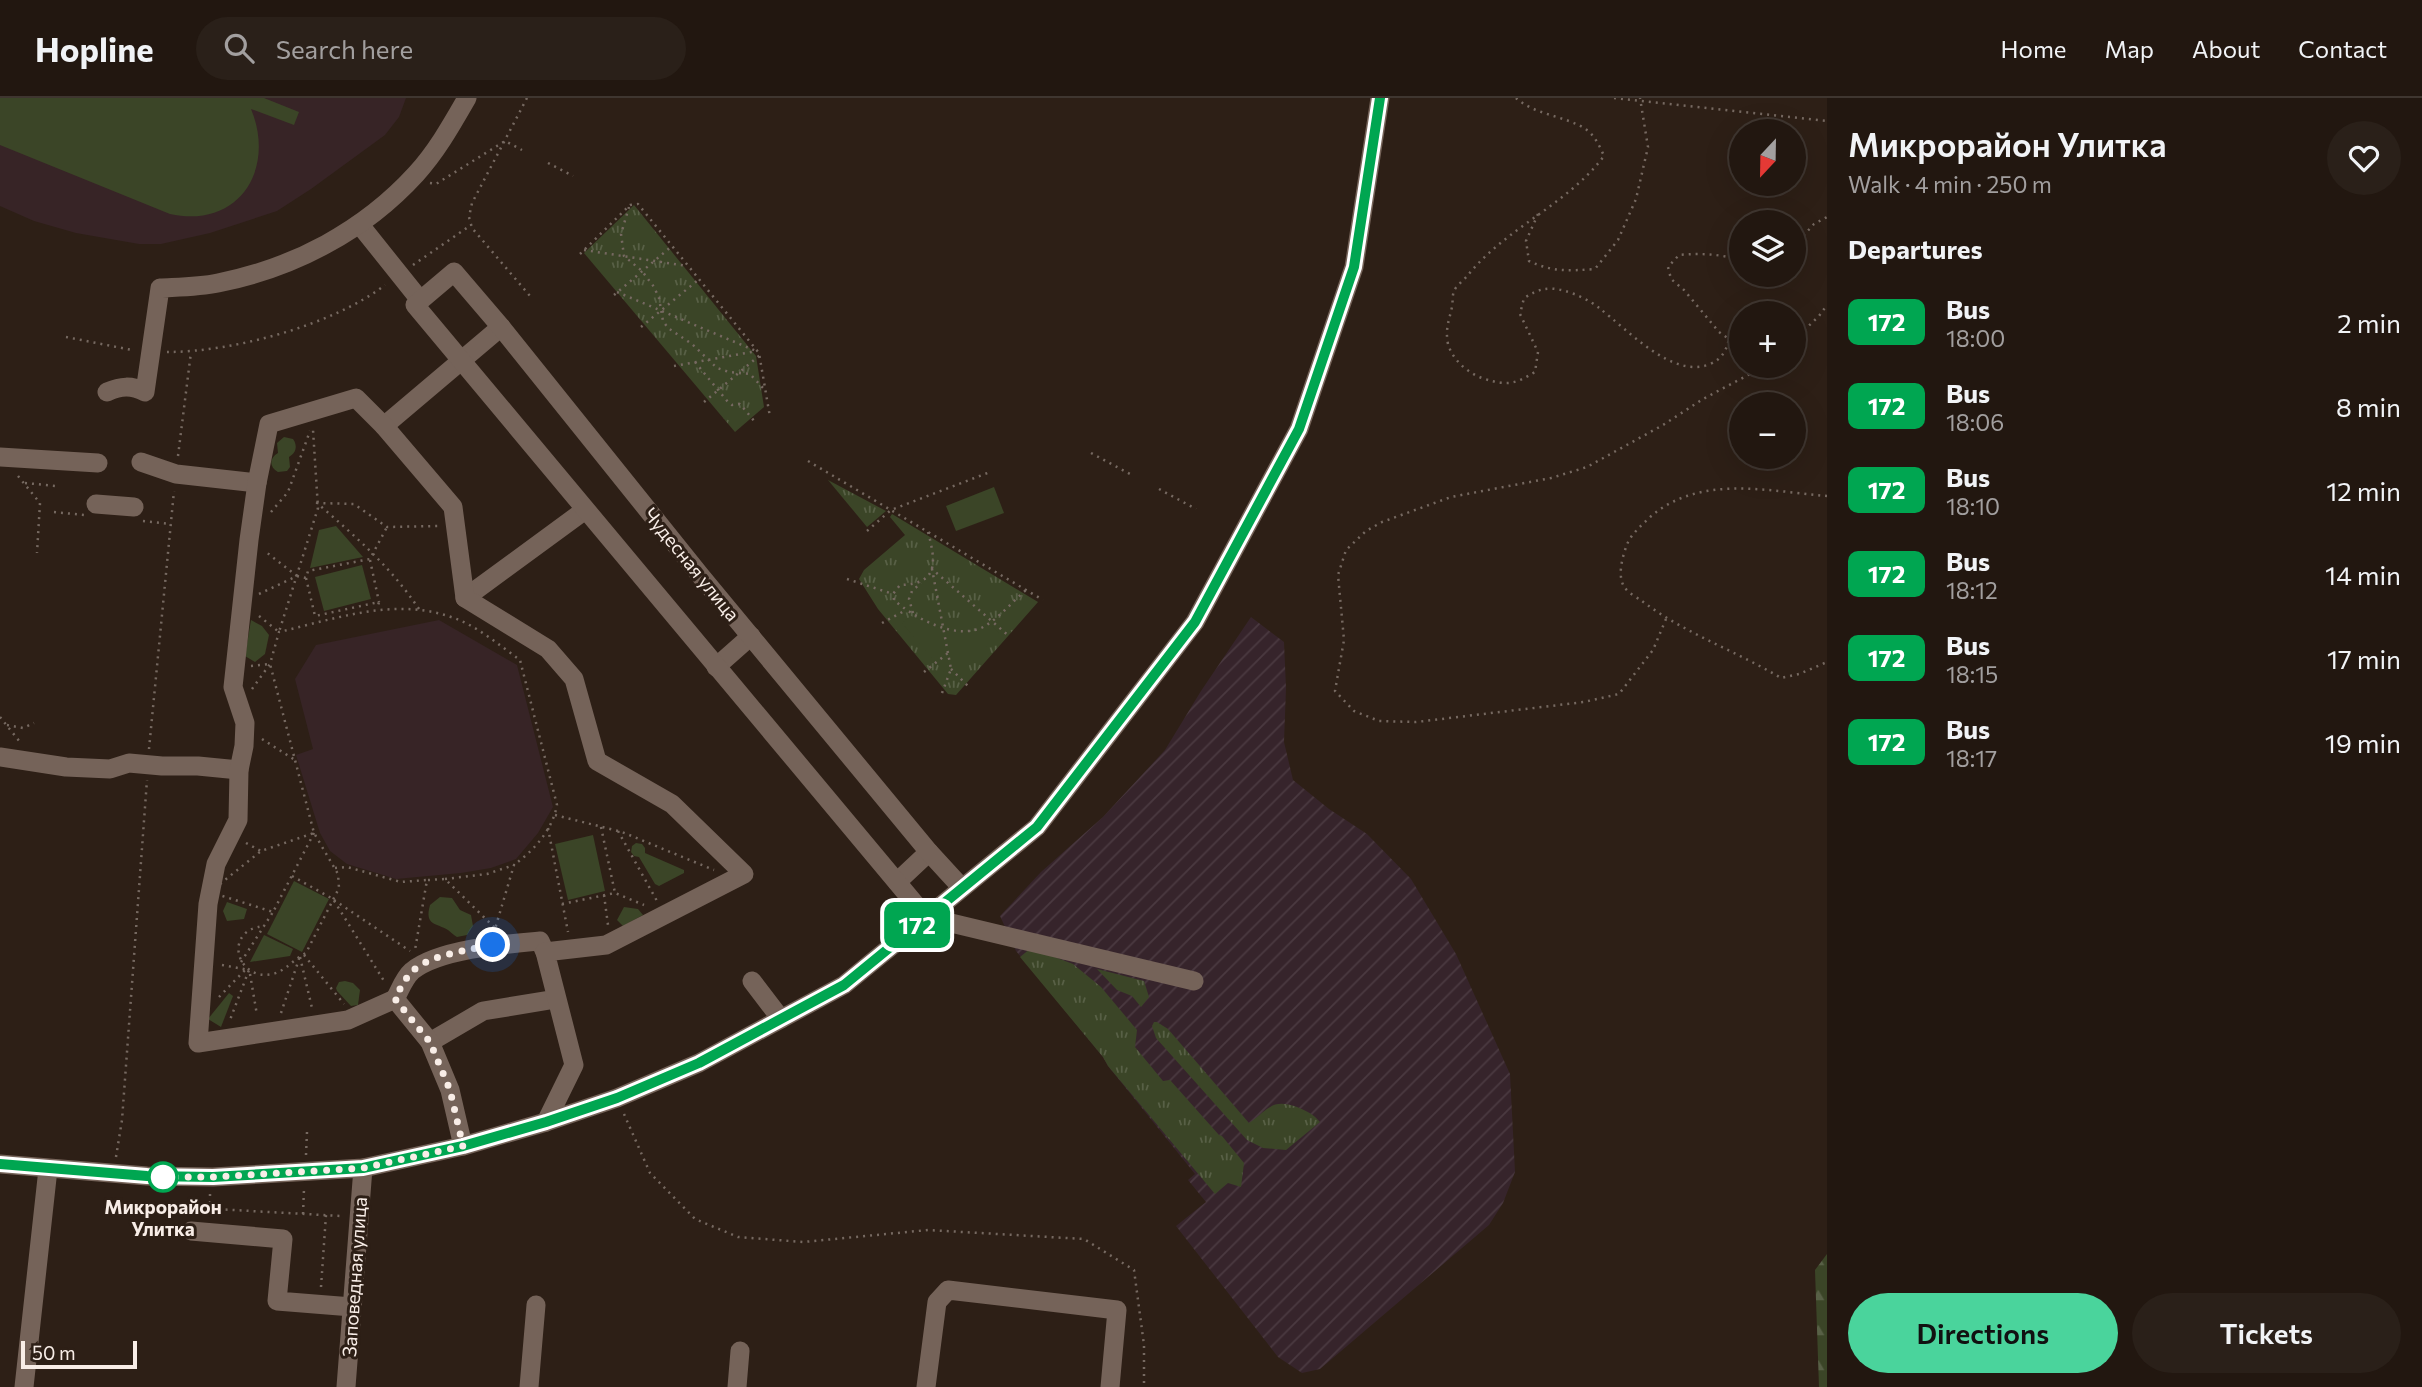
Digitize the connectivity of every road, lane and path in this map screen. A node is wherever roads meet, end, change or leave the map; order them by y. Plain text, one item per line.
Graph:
1 (467, 98) edge
2 (527, 98) edge
3 (1380, 98) edge
4 (1516, 98) edge
5 (1614, 98) edge
6 (1640, 100) edge
7 (1827, 121) edge
8 (505, 141) junction
9 (522, 149) dead end
10 (548, 163) dead end
11 (416, 174) junction
12 (573, 176) dead end
13 (629, 207) junction
14 (1538, 215) junction
15 (1827, 217) edge
16 (360, 225) junction
17 (471, 225) junction
18 (1806, 233) edge
19 (672, 246) junction
20 (583, 250) junction
21 (580, 254) dead end
22 (624, 257) junction
23 (1729, 257) edge
24 (654, 261) junction
25 (688, 266) junction
26 (642, 271) junction
27 (400, 275) junction
28 (699, 279) junction
29 (530, 296) dead end
30 (420, 300) junction
31 (1827, 305) edge
32 (661, 311) junction
33 (501, 327) junction
34 (641, 327) dead end
35 (1806, 328) edge
36 (66, 337) dead end
37 (151, 352) junction
38 (191, 352) junction
39 (758, 353) junction
40 (708, 360) junction
41 (459, 361) junction
42 (695, 362) junction
43 (674, 366) dead end
44 (739, 372) junction
45 (1742, 378) edge
46 (718, 390) junction
47 (765, 390) junction
48 (107, 392) dead end
49 (704, 402) dead end
50 (769, 417) dead end
51 (755, 422) dead end
52 (384, 426) junction
53 (1091, 453) dead end
54 (1, 457) edge
55 (141, 461) dead end
56 (807, 461) dead end
57 (98, 463) dead end
58 (990, 472) dead end
59 (176, 474) junction
60 (1130, 474) dead end
61 (24, 483) junction
62 (257, 483) junction
63 (56, 486) dead end
64 (1159, 489) dead end
65 (1827, 496) edge
66 (317, 503) junction
67 (96, 504) dead end
68 (134, 508) dead end
69 (1196, 509) dead end
70 (585, 510) junction
71 (891, 510) junction
72 (455, 526) junction
73 (387, 527) junction
74 (867, 531) dead end
75 (928, 532) junction
76 (249, 540) junction
77 (37, 552) dead end
78 (374, 553) junction
79 (370, 559) junction
80 (932, 569) junction
81 (297, 576) junction
82 (306, 578) junction
83 (848, 579) dead end
84 (921, 583) junction
85 (1026, 590) junction
86 (893, 594) junction
87 (465, 597) junction
88 (1043, 600) dead end
89 (379, 601) junction
90 (242, 602) junction
91 (377, 609) junction
92 (419, 609) junction
93 (906, 610) junction
94 (914, 614) junction
95 (1666, 619) junction
96 (992, 621) junction
97 (883, 623) dead end
98 (943, 626) junction
99 (279, 632) junction
100 (751, 636) junction
101 (1010, 637) dead end
102 (948, 653) junction
103 (1827, 662) edge
104 (270, 664) junction
105 (716, 667) junction
106 (234, 668) junction
107 (951, 669) junction
108 (924, 672) dead end
109 (968, 686) dead end
110 (942, 693) dead end
111 (239, 707) junction
112 (0, 717) edge
113 (34, 723) dead end
114 (6, 725) junction
115 (245, 729) junction
116 (22, 746) dead end
117 (0, 757) edge
118 (295, 760) junction
119 (148, 765) junction
120 (239, 771) junction
121 (555, 815) junction
122 (601, 825) junction
123 (548, 828) junction
124 (618, 831) junction
125 (314, 833) junction
126 (929, 852) junction
127 (514, 865) junction
128 (335, 868) junction
129 (292, 876) junction
130 (734, 878) junction
131 (445, 879) junction
132 (427, 880) junction
133 (897, 882) junction
134 (962, 888) junction
135 (210, 892) junction
136 (615, 892) junction
137 (604, 895) junction
138 (334, 899) junction
139 (423, 903) junction
140 (562, 904) junction
141 (430, 905) dead end
142 (475, 908) junction
143 (274, 912) junction
144 (469, 914) dead end
145 (665, 914) junction
146 (926, 917) junction
147 (265, 926) junction
148 (500, 937) junction
149 (611, 942) junction
150 (571, 949) junction
151 (545, 952) junction
152 (302, 955) junction
153 (204, 961) junction
154 (241, 963) junction
155 (247, 970) junction
156 (752, 981) dead end
157 (1194, 981) dead end
158 (395, 999) junction
159 (556, 999) junction
160 (355, 1017) junction
161 (200, 1018) junction
162 (781, 1019) junction
163 (316, 1025) junction
164 (268, 1032) junction
165 (222, 1039) junction
166 (430, 1042) junction
167 (617, 1098) junction
168 (546, 1122) junction
169 (463, 1146) junction
170 (0, 1164) edge
171 (363, 1168) junction
172 (48, 1169) junction
173 (114, 1174) junction
174 (205, 1190) dead end
175 (326, 1215) junction
176 (359, 1217) junction
177 (191, 1231) dead end
178 (320, 1305) junction
179 (536, 1305) dead end
180 (352, 1307) junction
181 (740, 1350) dead end
182 (24, 1387) edge
183 (346, 1387) edge
184 (529, 1387) edge
185 (737, 1387) edge
186 (926, 1387) edge
187 (1110, 1387) edge
188 (1144, 1387) edge

1 - 11 street
2 - 8 path
3 - 134 street
4 - 14 path
5 - 6 path
6 - 7 path
6 - 14 path
8 - 9 path
8 - 11 path
8 - 17 path
10 - 12 path
11 - 16 street
13 - 19 path
13 - 20 path
13 - 22 path
14 - 23 path
15 - 18 path
16 - 27 street
16 - 37 street
17 - 27 path
17 - 29 path
19 - 24 path
19 - 25 path
20 - 21 path
20 - 22 path
22 - 24 path
22 - 26 path
24 - 25 path
24 - 26 path
25 - 28 path
26 - 32 path
26 - 32 path
27 - 30 street
27 - 38 path
28 - 32 path
28 - 39 path
30 - 33 street, Чудесная улица
30 - 41 street
31 - 35 path
32 - 34 path
32 - 39 path
32 - 40 path
33 - 41 street
33 - 100 street, Чудесная улица
36 - 37 path
37 - 38 path
37 - 48 street
38 - 59 path
39 - 40 path
39 - 44 path
39 - 47 path
40 - 42 path
40 - 44 path
41 - 52 street
41 - 70 street
42 - 43 path
42 - 46 path
44 - 46 path
44 - 47 path
45 - 95 path
46 - 49 path
46 - 51 path
47 - 50 path
52 - 62 street
52 - 72 street
53 - 60 path
54 - 57 street
54 - 61 path
55 - 59 street
56 - 71 path
58 - 71 path
59 - 62 street
59 - 119 path
61 - 63 path
61 - 77 path
62 - 76 street
64 - 69 path
65 - 95 path
66 - 73 path
66 - 76 path
66 - 78 path
66 - 81 path
67 - 68 street
70 - 87 street
70 - 105 street
71 - 74 path
71 - 75 path
72 - 73 path
72 - 87 street
73 - 78 path
75 - 80 path
75 - 85 path
76 - 81 path
76 - 90 street
78 - 79 path
78 - 92 path
79 - 82 path
79 - 89 path
80 - 84 path
80 - 96 path
80 - 98 path
81 - 82 path
81 - 90 path
81 - 99 path
82 - 89 path
83 - 86 path
84 - 86 path
84 - 94 path
85 - 88 path
85 - 96 path
86 - 93 path
87 - 130 street
89 - 91 path
90 - 99 path
90 - 106 street
91 - 92 path
91 - 99 path
92 - 121 path
93 - 94 path
93 - 97 path
94 - 98 path
95 - 103 path
96 - 98 path
96 - 101 path
98 - 102 path
99 - 104 path
100 - 105 street
100 - 126 street, Чудесная улица
102 - 107 path
102 - 108 path
104 - 106 path
104 - 111 path
104 - 118 path
105 - 133 street
106 - 111 street
107 - 109 path
107 - 110 path
111 - 115 street
112 - 114 path
113 - 114 path
114 - 116 path
115 - 118 path
115 - 120 street
117 - 119 street
118 - 125 path
119 - 120 street
119 - 173 path
120 - 135 street
121 - 122 path
121 - 123 path
122 - 124 path
122 - 136 path
123 - 127 path
123 - 140 path
124 - 130 path
124 - 145 path
125 - 128 path
125 - 129 path
125 - 135 path
126 - 133 street
126 - 134 street, Чудесная улица
127 - 131 path
127 - 148 path
128 - 132 path
128 - 138 path
129 - 138 path
129 - 143 path
130 - 145 street
131 - 132 path
131 - 142 path
132 - 139 path
133 - 146 street
134 - 146 street
135 - 143 path
135 - 153 street
136 - 137 path
136 - 145 path
137 - 140 path
137 - 149 path
138 - 139 path
138 - 152 path
138 - 158 path
139 - 141 path
140 - 150 path
142 - 144 path
142 - 148 path
143 - 147 path
145 - 149 street
146 - 157 street
146 - 162 street
147 - 154 path
147 - 154 path
148 - 151 street
148 - 158 street
149 - 150 street
150 - 151 street
151 - 159 street
152 - 155 path
152 - 160 path
152 - 163 path
152 - 164 path
153 - 155 path
153 - 161 street
154 - 155 path
155 - 161 path
155 - 164 path
155 - 165 path
156 - 162 street
158 - 160 street
158 - 166 street
159 - 166 street
159 - 168 street
160 - 163 street
161 - 165 street
162 - 167 street
163 - 164 street
164 - 165 street
166 - 169 street
167 - 168 street
167 - 188 path
168 - 169 street
169 - 171 street
170 - 172 street
171 - 173 street
171 - 176 street, Заповедная улица
172 - 173 street
172 - 182 street
174 - 175 path
175 - 176 path
175 - 178 path
176 - 180 street, Заповедная улица
177 - 178 street
178 - 180 street
179 - 184 street
180 - 183 street, Заповедная улица
181 - 185 street
186 - 187 street

